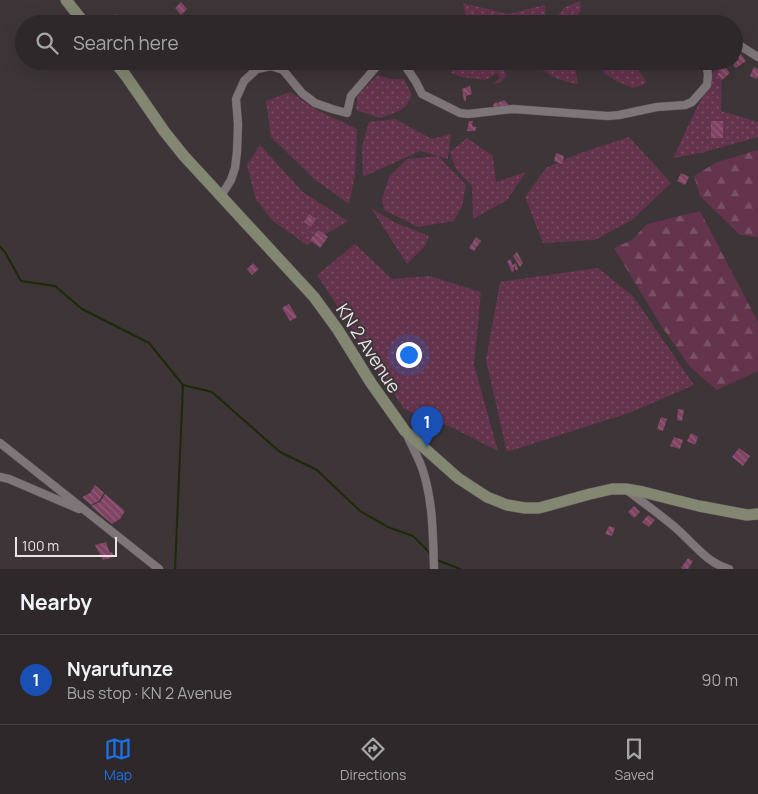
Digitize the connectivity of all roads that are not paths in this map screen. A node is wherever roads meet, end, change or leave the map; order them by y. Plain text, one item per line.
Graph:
1 (66, 0) edge
2 (77, 15) edge
3 (743, 48) edge
4 (758, 57) edge
5 (121, 70) edge
6 (256, 70) edge
7 (283, 70) edge
8 (374, 70) edge
9 (408, 70) edge
10 (707, 70) edge
11 (222, 196) junction
12 (405, 431) junction
13 (0, 443) edge
14 (0, 477) edge
15 (626, 489) junction
16 (88, 512) junction
17 (758, 514) edge
18 (159, 569) edge
19 (434, 569) edge
20 (729, 569) edge

1 - 2 main road
3 - 4 street
5 - 11 main road, KN 2 Avenue
6 - 11 street
7 - 8 street
9 - 10 street
11 - 12 main road, KN 2 Avenue
12 - 15 main road, KN 2 Avenue
12 - 19 street
13 - 16 street
14 - 16 street
15 - 17 main road, KN 2 Avenue
15 - 20 street
16 - 18 street

